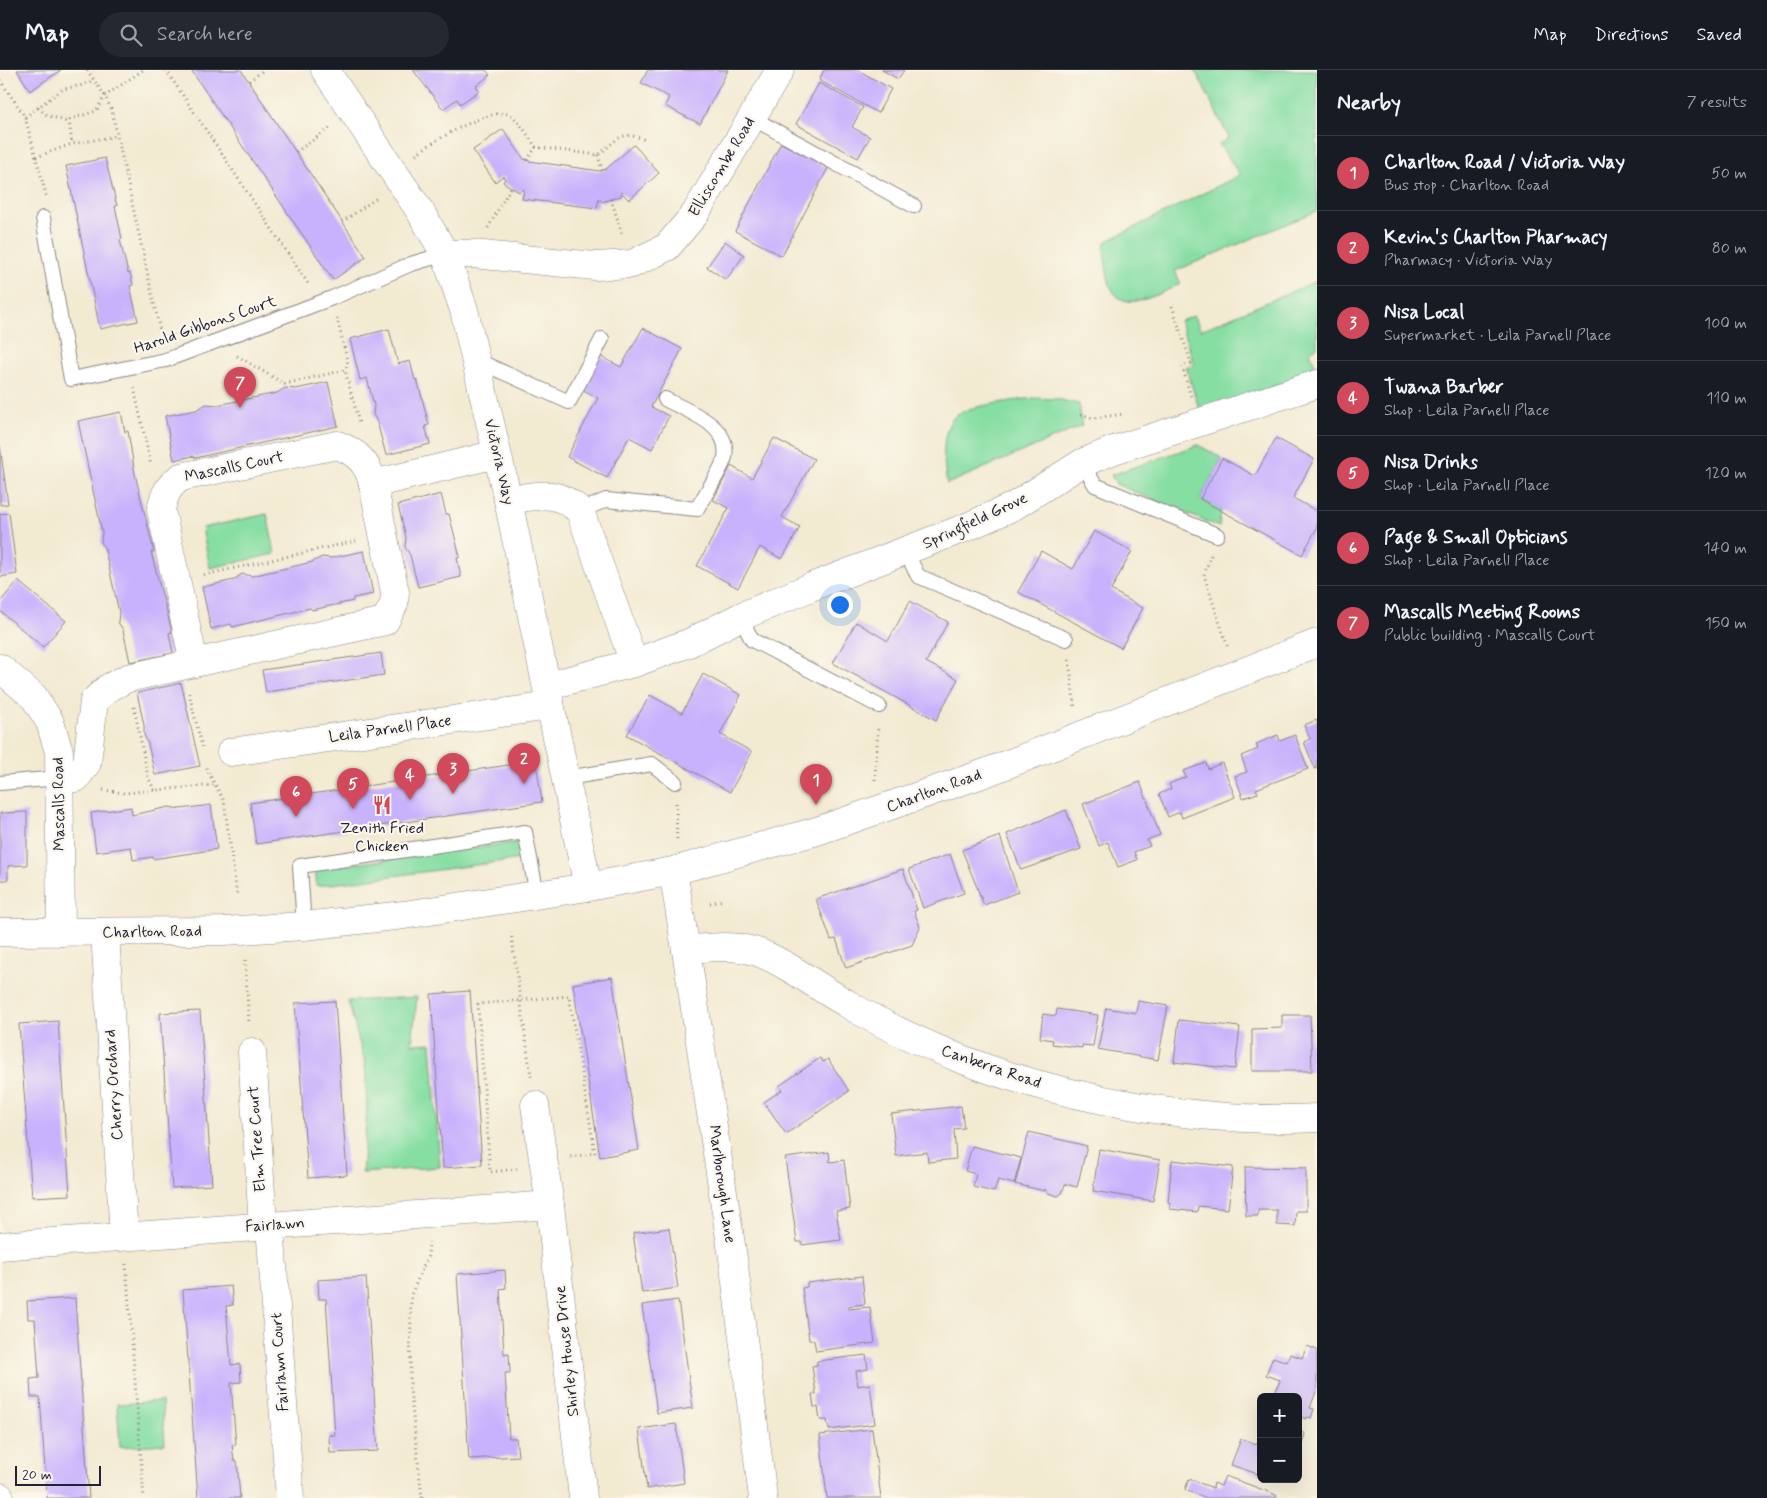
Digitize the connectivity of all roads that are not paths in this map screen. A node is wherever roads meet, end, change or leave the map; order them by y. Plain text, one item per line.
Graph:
1 (325, 70) edge
2 (780, 70) edge
3 (752, 118) junction
4 (914, 206) dead end
5 (43, 218) road end
6 (445, 254) junction
7 (602, 339) dead end
8 (476, 360) junction
9 (1317, 384) edge
10 (665, 399) dead end
11 (497, 454) junction
12 (1082, 464) junction
13 (373, 484) junction
14 (508, 500) junction
15 (580, 511) junction
16 (1217, 535) road end
17 (906, 552) junction
18 (740, 617) junction
19 (1066, 639) dead end
20 (1317, 643) edge
21 (634, 663) junction
22 (188, 664) junction
23 (0, 668) edge
24 (548, 696) junction
25 (879, 706) road end
26 (230, 752) dead end
27 (68, 778) junction
28 (567, 778) junction
29 (675, 782) road end
30 (0, 783) edge
31 (673, 871) junction
32 (588, 887) junction
33 (537, 895) junction
34 (304, 926) junction
35 (0, 932) edge
36 (61, 932) junction
37 (105, 933) junction
38 (686, 950) junction
39 (252, 1052) road end
40 (535, 1105) road end
41 (1317, 1118) edge
42 (550, 1205) junction
43 (266, 1226) junction
44 (124, 1236) junction
45 (0, 1246) edge
46 (290, 1498) edge
47 (583, 1498) edge
48 (763, 1498) edge

1 - 6 street, Victoria Way
2 - 3 street, Elliscombe Road
3 - 4 lane
3 - 6 street, Elliscombe Road
5 - 6 lane, Harold Gibbons Court
6 - 8 street, Victoria Way
7 - 8 lane
8 - 11 street, Victoria Way
9 - 12 street, Springfield Grove
10 - 15 lane
11 - 13 street
11 - 14 street, Victoria Way
12 - 16 lane
12 - 17 street, Springfield Grove
13 - 22 street
13 - 22 street, Mascalls Court
14 - 15 street
14 - 24 street, Victoria Way
15 - 21 street
17 - 18 street, Springfield Grove
17 - 19 lane
18 - 21 street, Springfield Grove
18 - 25 lane
20 - 31 street, Charlton Road
21 - 24 street, Springfield Grove
22 - 27 street
23 - 27 street, Mascalls Road
24 - 26 street, Leila Parnell Place
24 - 28 street, Victoria Way
27 - 30 lane
27 - 36 street, Mascalls Road
28 - 29 lane
28 - 32 street, Victoria Way
31 - 32 street, Charlton Road
31 - 38 street, Marlborough Lane
32 - 33 street, Charlton Road
33 - 34 street, Charlton Road
33 - 34 lane
34 - 37 street, Charlton Road
35 - 36 street, Charlton Road
36 - 37 street, Charlton Road
37 - 44 street, Cherry Orchard
38 - 41 street, Canberra Road
38 - 48 street, Marlborough Lane
39 - 43 street, Elm Tree Court
40 - 42 street, Shirley House Drive
42 - 43 street, Fairlawn
42 - 47 street, Shirley House Drive
43 - 44 street, Fairlawn
43 - 46 street, Fairlawn Court
44 - 45 street, Fairlawn

